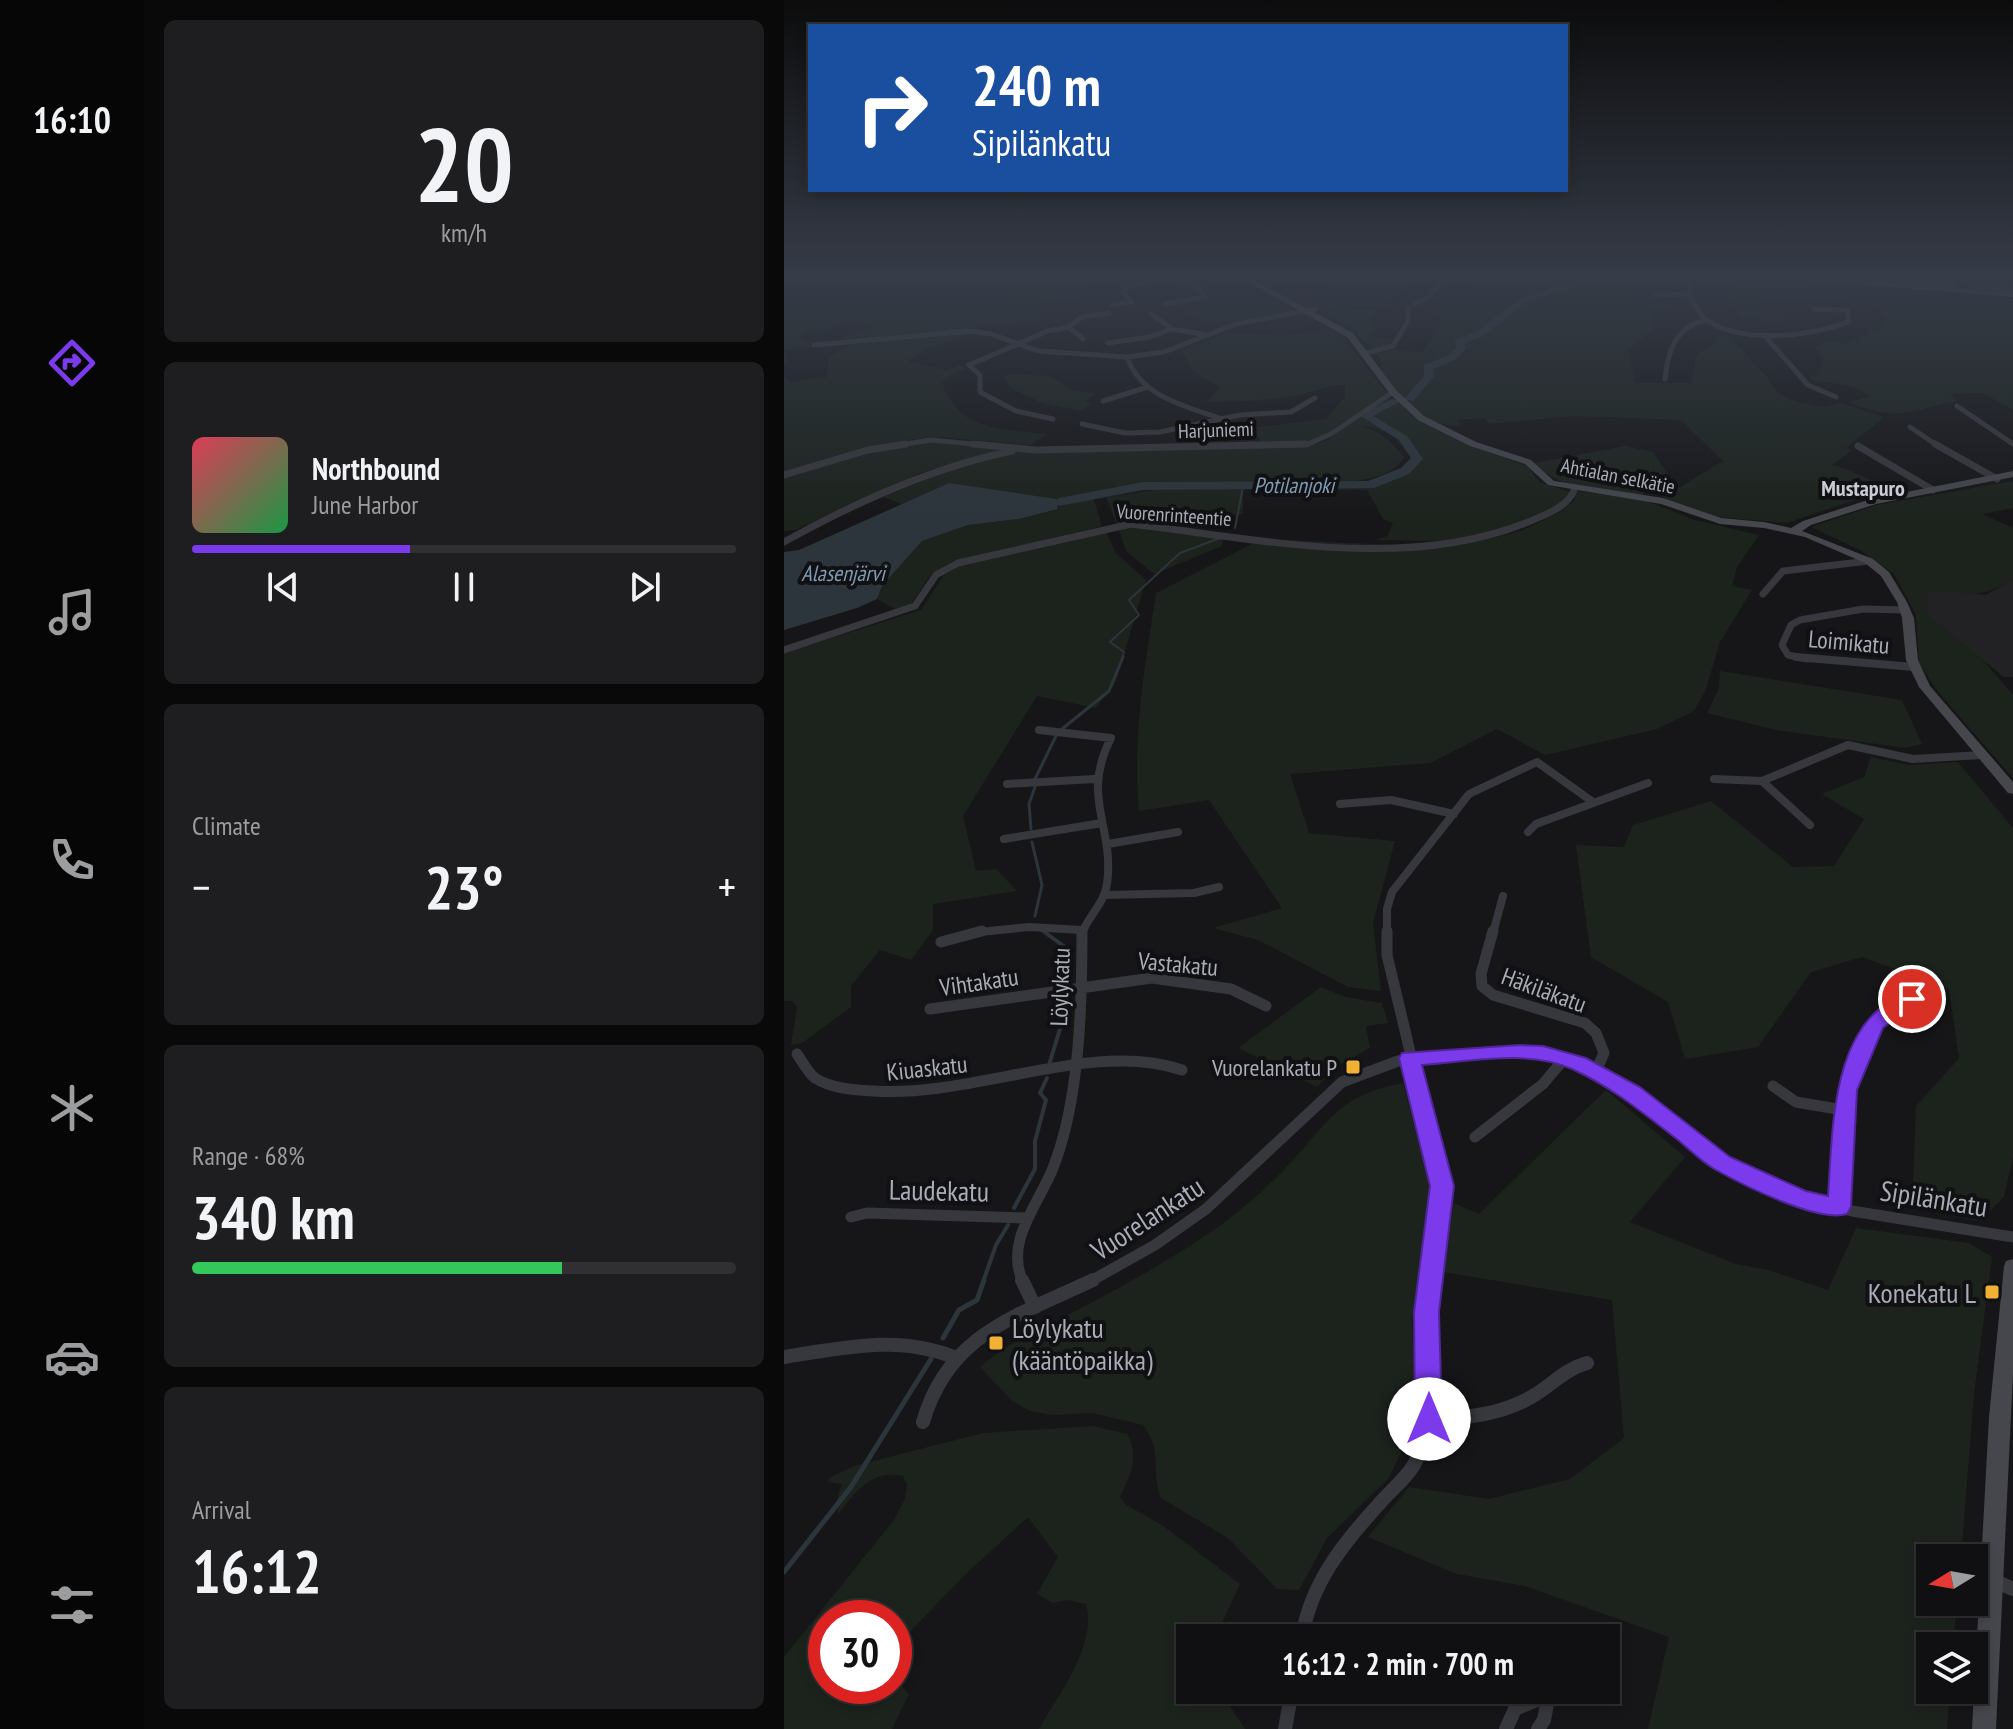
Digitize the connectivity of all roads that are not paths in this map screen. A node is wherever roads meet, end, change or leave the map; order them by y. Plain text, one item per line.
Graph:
1 (984, 359) edge
2 (1128, 359) edge
3 (1371, 359) edge
4 (1666, 359) edge
5 (1785, 359) edge
6 (1665, 379) dead end
7 (1148, 387) junction
8 (1393, 392) junction
9 (1836, 397) dead end
10 (1315, 398) dead end
11 (1103, 401) dead end
12 (1957, 406) dead end
13 (1053, 419) dead end
14 (1222, 419) junction
15 (1082, 424) dead end
16 (1910, 427) dead end
17 (2013, 444) edge
18 (1858, 446) dead end
19 (1023, 449) junction
20 (2013, 474) edge
21 (784, 475) edge
22 (1997, 479) junction
23 (1575, 488) junction
24 (1933, 490) junction
25 (1794, 531) junction
26 (784, 542) edge
27 (1869, 561) junction
28 (1763, 594) dead end
29 (1905, 610) junction
30 (784, 650) edge
31 (1914, 667) junction
32 (1039, 730) dead end
33 (1982, 755) junction
34 (1094, 779) junction
35 (1714, 779) dead end
36 (1762, 781) junction
37 (1648, 783) dead end
38 (1007, 784) dead end
39 (2013, 790) edge
40 (1593, 802) junction
41 (1340, 804) dead end
42 (1454, 814) junction
43 (1102, 823) junction
44 (1810, 825) dead end
45 (1178, 832) dead end
46 (1528, 832) dead end
47 (1004, 839) dead end
48 (1108, 844) junction
49 (1219, 887) dead end
50 (1105, 895) junction
51 (1503, 896) dead end
52 (1082, 930) junction
53 (941, 942) dead end
54 (1082, 987) junction
55 (1912, 999) dead end
56 (1266, 1006) dead end
57 (930, 1009) dead end
58 (797, 1054) dead end
59 (1409, 1058) junction
60 (1564, 1059) junction
61 (1075, 1067) junction
62 (1182, 1070) dead end
63 (1596, 1071) junction
64 (1773, 1086) dead end
65 (1843, 1110) junction
66 (1475, 1137) dead end
67 (1839, 1207) junction
68 (851, 1217) dead end
69 (1027, 1218) junction
70 (2013, 1237) edge
71 (2013, 1266) edge
72 (1035, 1307) junction
73 (784, 1357) edge
74 (956, 1358) junction
75 (1587, 1363) dead end
76 (1429, 1419) junction
77 (2006, 1420) edge
78 (923, 1422) dead end
79 (1990, 1579) junction
80 (2013, 1589) edge
81 (1304, 1624) edge
82 (1289, 1704) edge
83 (1526, 1704) edge
84 (1548, 1704) edge
85 (1285, 1729) edge
86 (1506, 1729) edge
87 (1538, 1729) edge
88 (1984, 1729) edge

1 - 13 street
2 - 7 street
3 - 8 street, Ahtialan selkätie
4 - 6 street
5 - 9 street
7 - 11 street
7 - 14 street
8 - 19 street, Harjuniemi
8 - 23 street, Ahtialan selkätie
10 - 14 street
12 - 17 street
14 - 15 street
16 - 22 street
18 - 24 street
19 - 21 street, Harjuniemi
19 - 26 street, Harjuniemi
20 - 22 street
22 - 24 street
23 - 25 street, Ahtialan selkätie
23 - 30 street, Vuorenrinteentie
24 - 25 street
25 - 27 street, Ahtialan selkätie
27 - 28 street
27 - 29 street
29 - 31 street
29 - 31 street, Loimikatu
31 - 33 street
32 - 34 street
33 - 36 street
33 - 39 street
34 - 38 street
34 - 43 street, Löylykatu
35 - 36 street
36 - 44 street
37 - 40 street
40 - 42 street
40 - 46 street
41 - 42 street
42 - 59 street
43 - 47 street
43 - 48 street, Löylykatu
45 - 48 street
48 - 50 street, Löylykatu
49 - 50 street
50 - 52 street, Löylykatu
51 - 63 street, Häkiläkatu
52 - 53 street
52 - 54 street, Löylykatu
54 - 56 street, Vastakatu
54 - 57 street, Vihtakatu
54 - 61 street, Löylykatu
55 - 65 street
58 - 61 street, Kiuaskatu
59 - 60 street, Sipilänkatu
59 - 72 street, Vuorelankatu
59 - 76 street
60 - 63 street, Sipilänkatu
60 - 66 street
61 - 62 street, Kiuaskatu
61 - 69 street, Löylykatu
63 - 67 street, Sipilänkatu
64 - 65 street
65 - 67 street
67 - 70 street, Sipilänkatu
68 - 69 street, Laudekatu
69 - 72 street, Löylykatu
71 - 77 street
72 - 74 street, Vuorelankatu
73 - 74 street
74 - 78 street, Vuorelankatu
75 - 76 street
76 - 81 street
77 - 79 street
79 - 80 street
79 - 88 street
82 - 85 street
83 - 86 street
84 - 87 street

